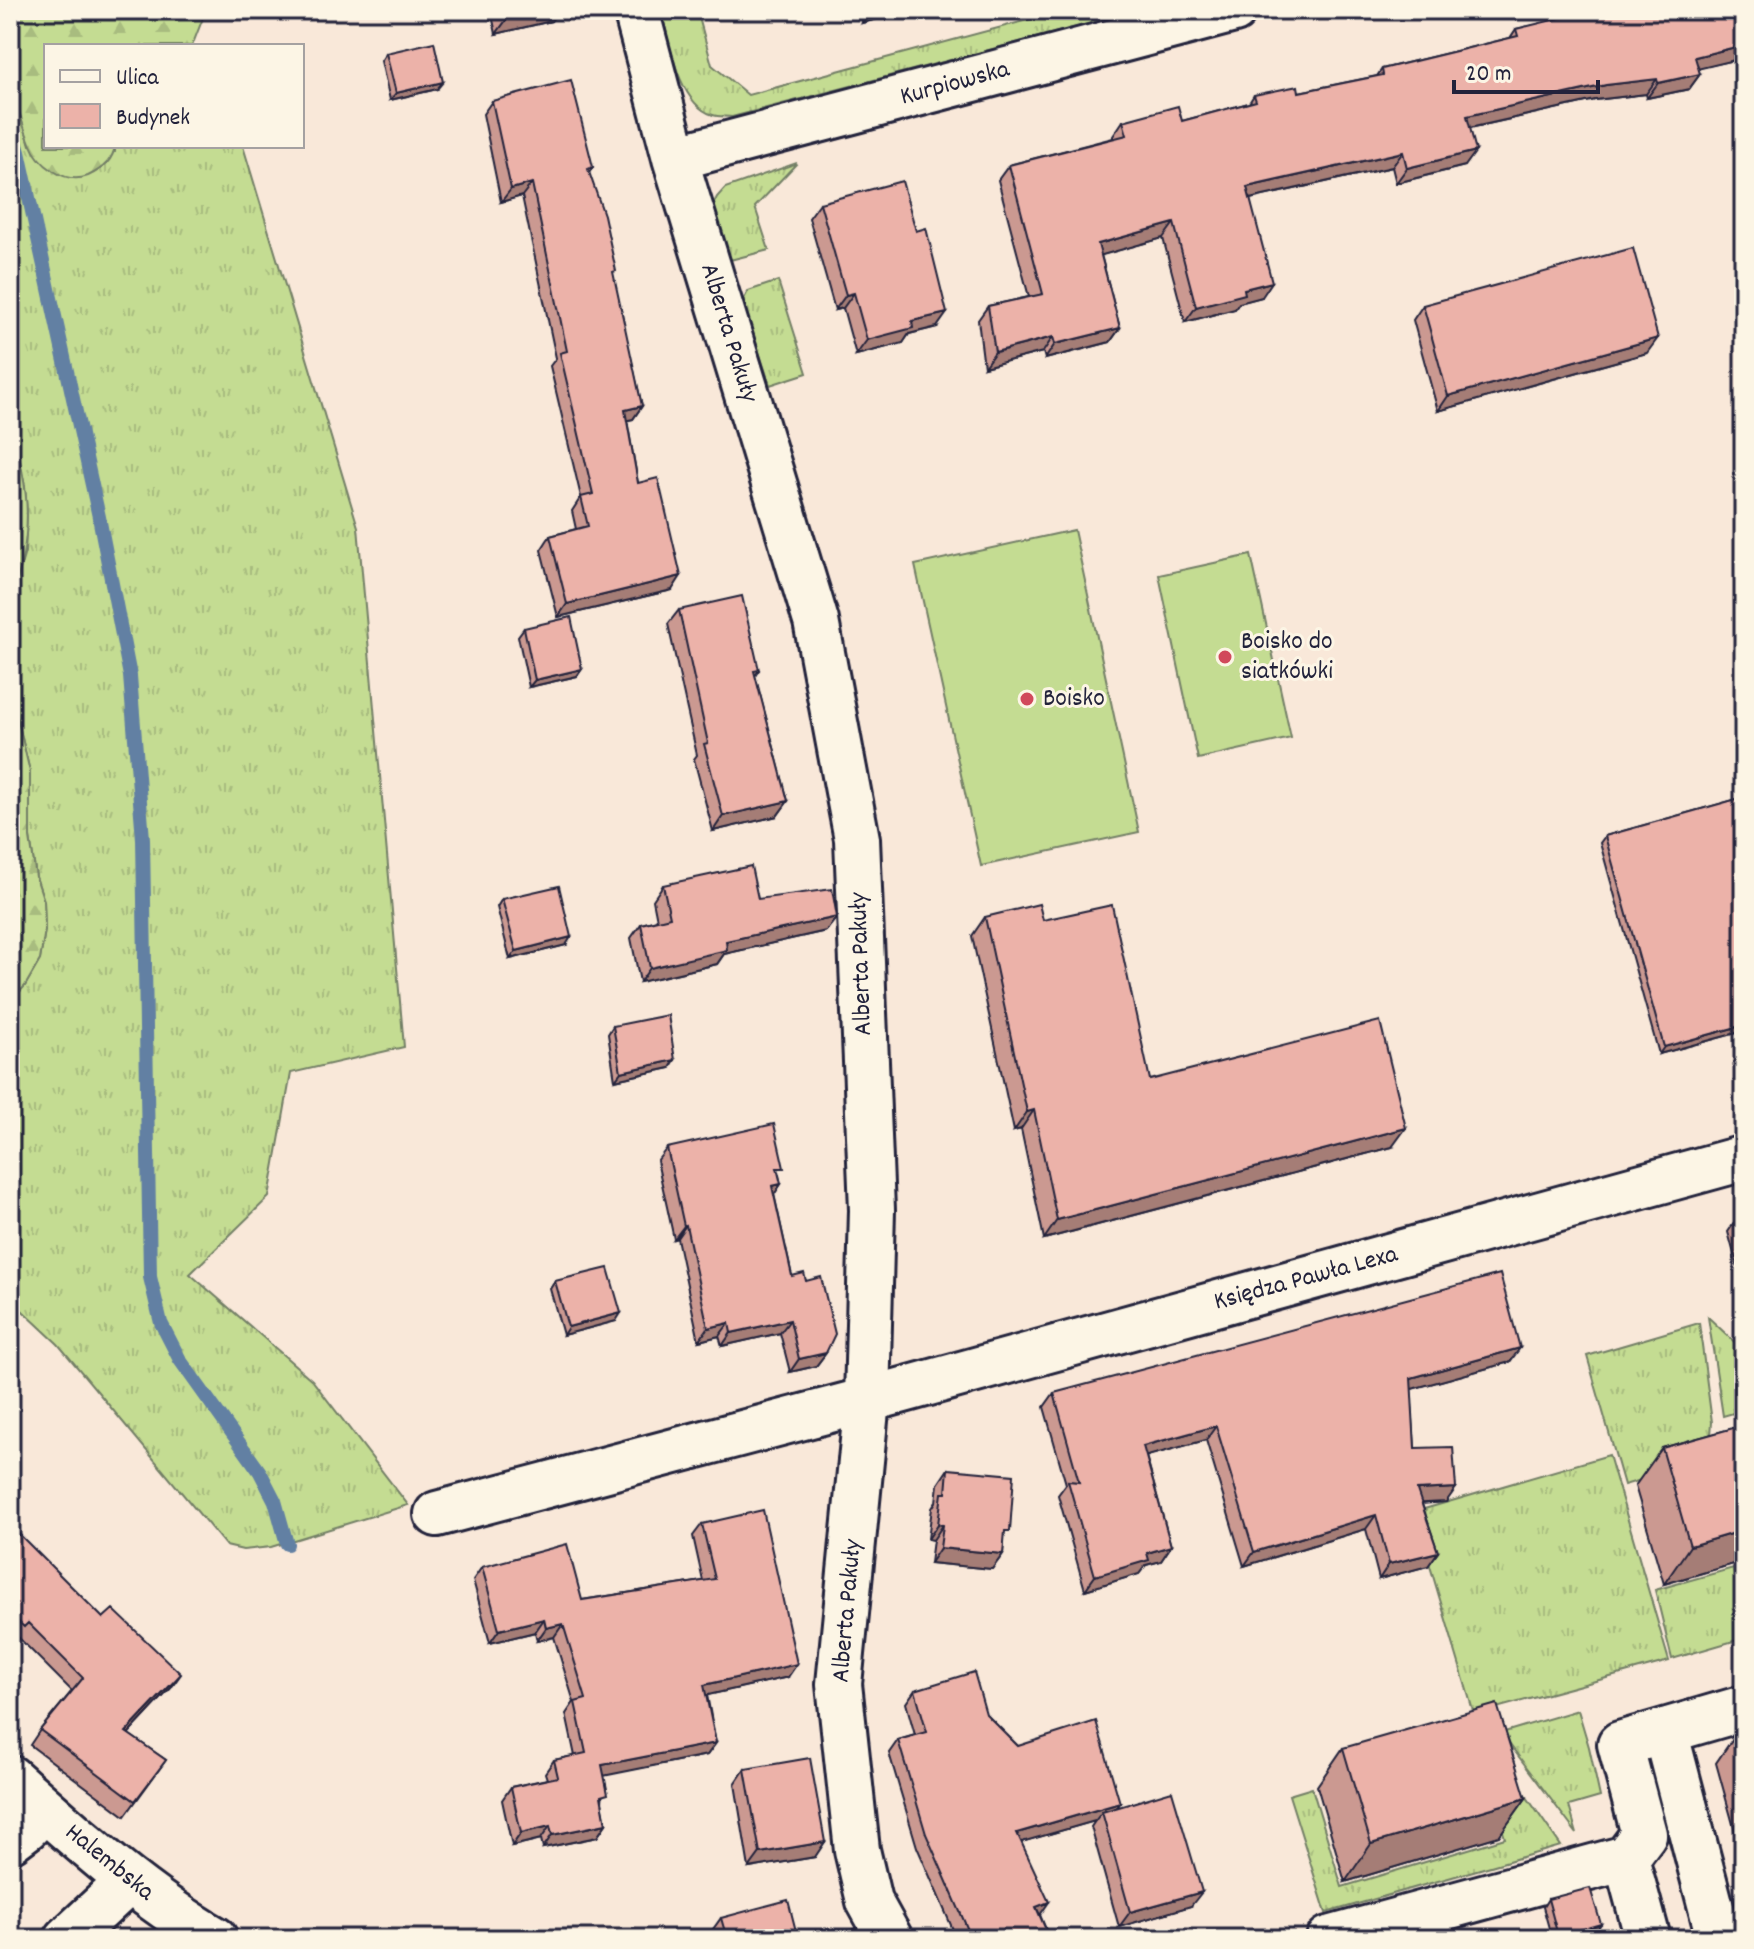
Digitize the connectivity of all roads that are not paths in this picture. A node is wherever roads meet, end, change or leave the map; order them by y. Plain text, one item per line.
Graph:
1 (636, 10) edge
2 (1234, 10) edge
3 (675, 158) junction
4 (1744, 1158) edge
5 (867, 1400) junction
6 (437, 1514) dead end
7 (1744, 1708) edge
8 (1665, 1731) junction
9 (10, 1778) edge
10 (44, 1810) junction
11 (10, 1840) edge
12 (1626, 1858) junction
13 (128, 1882) junction
14 (1719, 1938) edge
15 (67, 1939) edge
16 (215, 1939) edge
17 (890, 1939) edge
18 (1329, 1939) edge
19 (1648, 1939) edge

1 - 3 street, Alberta Pakuły
2 - 3 street, Kurpiowska
3 - 5 street, Alberta Pakuły
4 - 5 street, Księdza Pawła Lexa
5 - 6 street, Księdza Pawła Lexa
5 - 17 street, Alberta Pakuły
7 - 8 street
8 - 12 street
8 - 14 street
9 - 10 street, Halembska
10 - 11 street
10 - 13 street, Halembska
12 - 18 street
12 - 19 street
13 - 15 street
13 - 16 street, Halembska

